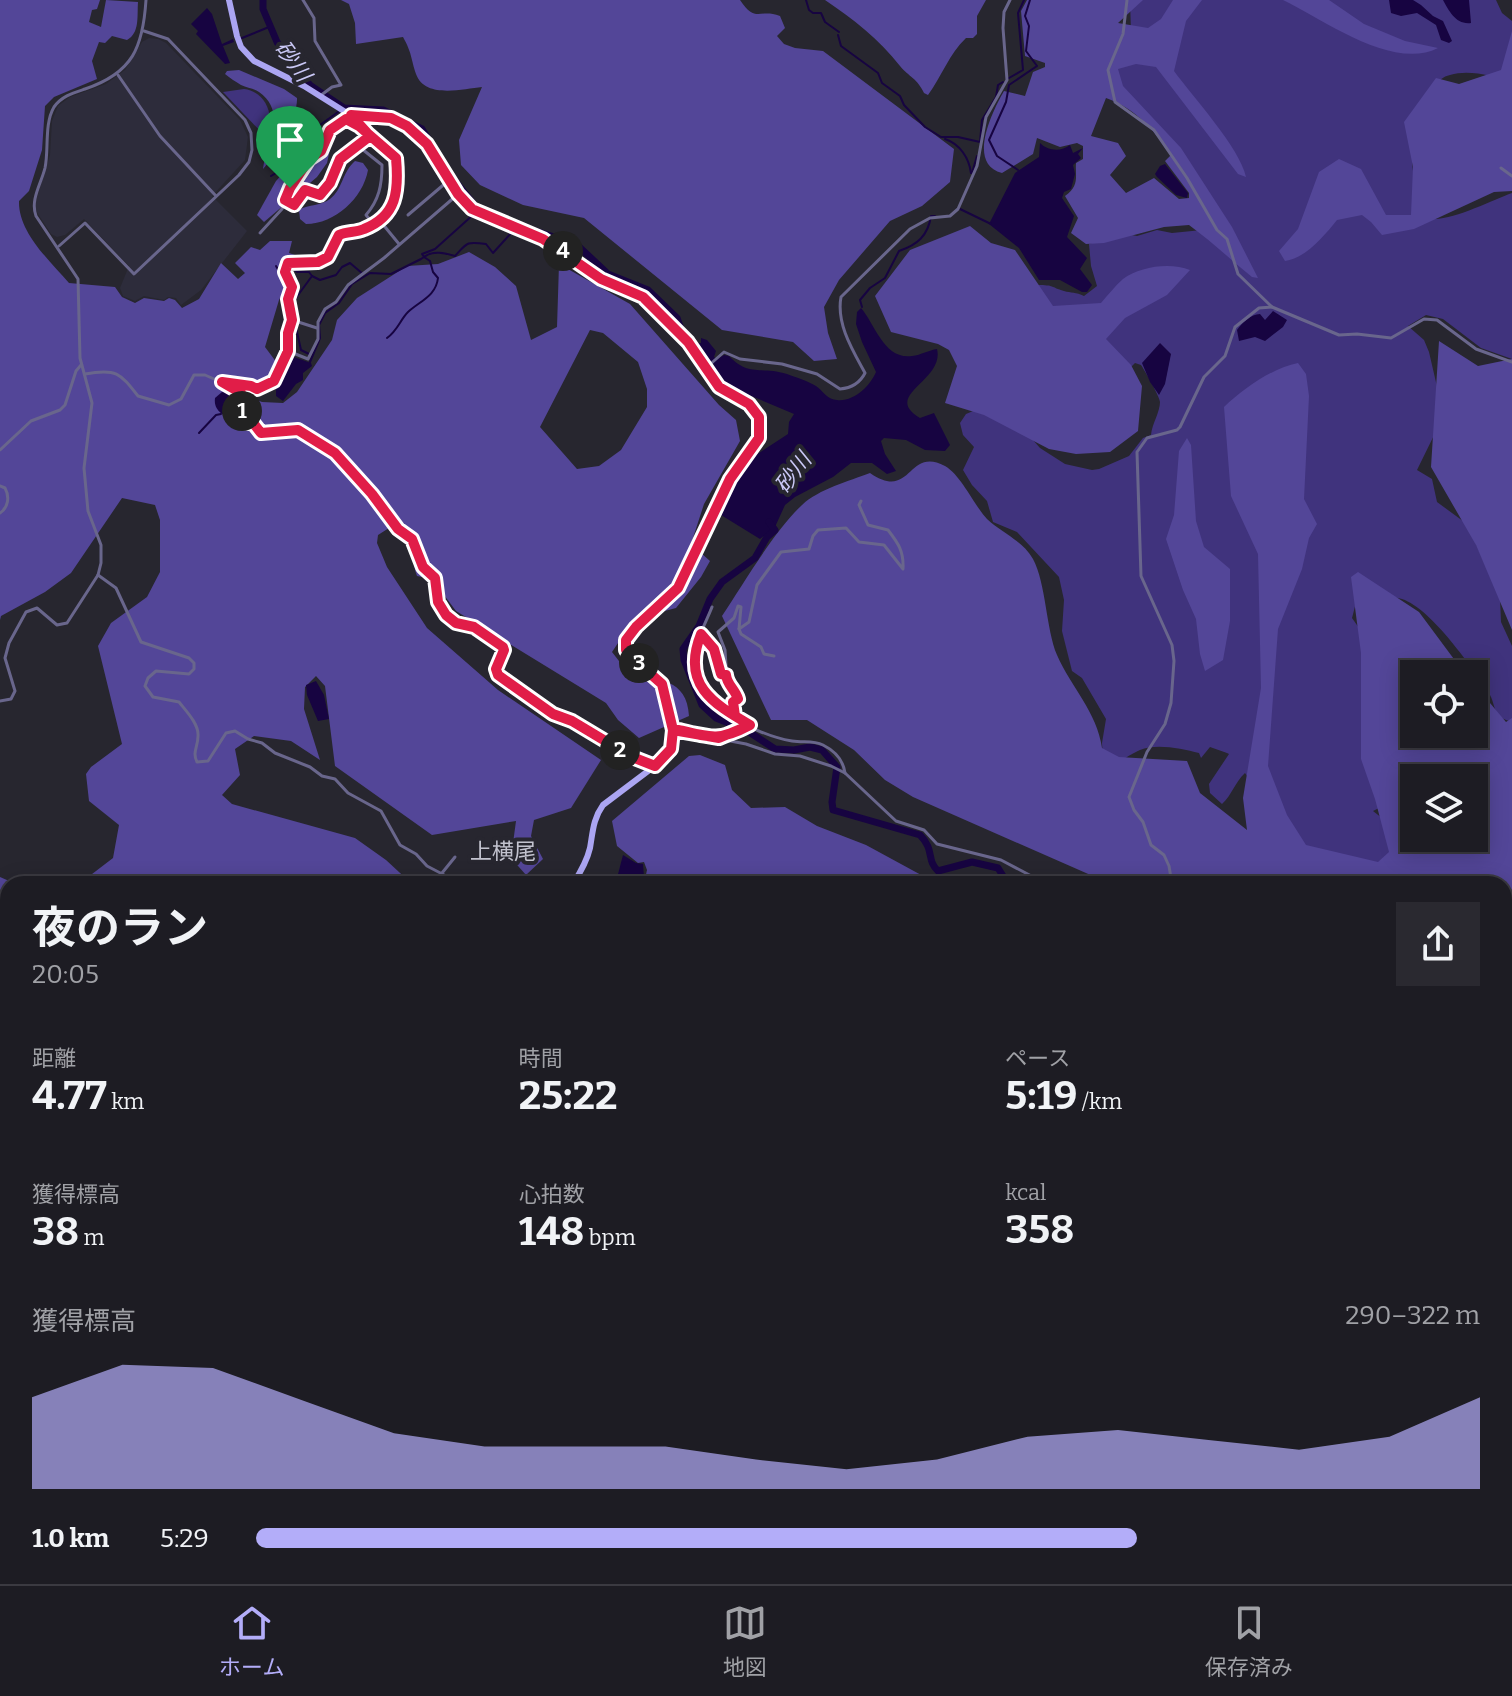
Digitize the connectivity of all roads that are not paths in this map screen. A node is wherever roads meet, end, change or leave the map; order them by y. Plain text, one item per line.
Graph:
1 (146, 0) edge
2 (229, 0) edge
3 (303, 0) edge
4 (1010, 0) edge
5 (1127, 0) edge
6 (144, 31) junction
7 (118, 75) junction
8 (322, 94) junction
9 (351, 115) junction
10 (359, 126) junction
11 (371, 137) junction
12 (1501, 168) dead end
13 (1512, 176) edge
14 (449, 180) junction
15 (458, 194) junction
16 (217, 196) junction
17 (285, 200) junction
18 (408, 215) dead end
19 (381, 222) junction
20 (374, 225) junction
21 (260, 233) dead end
22 (400, 245) junction
23 (58, 247) junction
24 (1272, 307) junction
25 (292, 320) junction
26 (317, 328) junction
27 (288, 351) junction
28 (1512, 362) edge
29 (81, 365) junction
30 (705, 370) junction
31 (85, 374) junction
32 (222, 382) junction
33 (0, 450) edge
34 (0, 486) edge
35 (861, 501) dead end
36 (0, 513) edge
37 (98, 575) junction
38 (712, 607) dead end
39 (739, 629) junction
40 (701, 634) junction
41 (774, 656) dead end
42 (726, 675) junction
43 (0, 701) edge
44 (735, 716) junction
45 (749, 726) junction
46 (673, 730) junction
47 (719, 738) junction
48 (655, 766) junction
49 (843, 772) junction
50 (455, 857) dead end
51 (442, 873) junction
52 (451, 876) edge
53 (578, 876) edge
54 (1034, 876) edge
55 (1171, 876) edge

1 - 6 street
2 - 8 main road
3 - 8 street
4 - 30 street
5 - 24 street
6 - 7 street
6 - 16 street
7 - 16 street
7 - 23 street
8 - 9 main road
9 - 10 street
9 - 14 main road
10 - 11 street
10 - 17 street
11 - 17 street
11 - 19 street
11 - 20 street
12 - 13 street
14 - 15 main road
14 - 18 street
15 - 22 street
15 - 30 main road
16 - 23 street
17 - 21 street
19 - 20 street
19 - 22 street
20 - 25 street
22 - 26 street
23 - 29 street
24 - 28 street
24 - 55 street
25 - 26 street
25 - 27 street
26 - 27 street
27 - 32 street
29 - 31 street
29 - 33 street
30 - 46 main road
31 - 32 street
31 - 37 street
32 - 48 street
34 - 36 street
35 - 39 street
37 - 43 street
37 - 51 street
38 - 40 street
39 - 41 street
39 - 42 street
40 - 42 street
40 - 44 street
42 - 44 street
44 - 45 street
45 - 47 street
45 - 49 street
46 - 47 street
46 - 48 main road
47 - 49 street
48 - 53 main road
49 - 54 street
50 - 51 street
51 - 52 street

